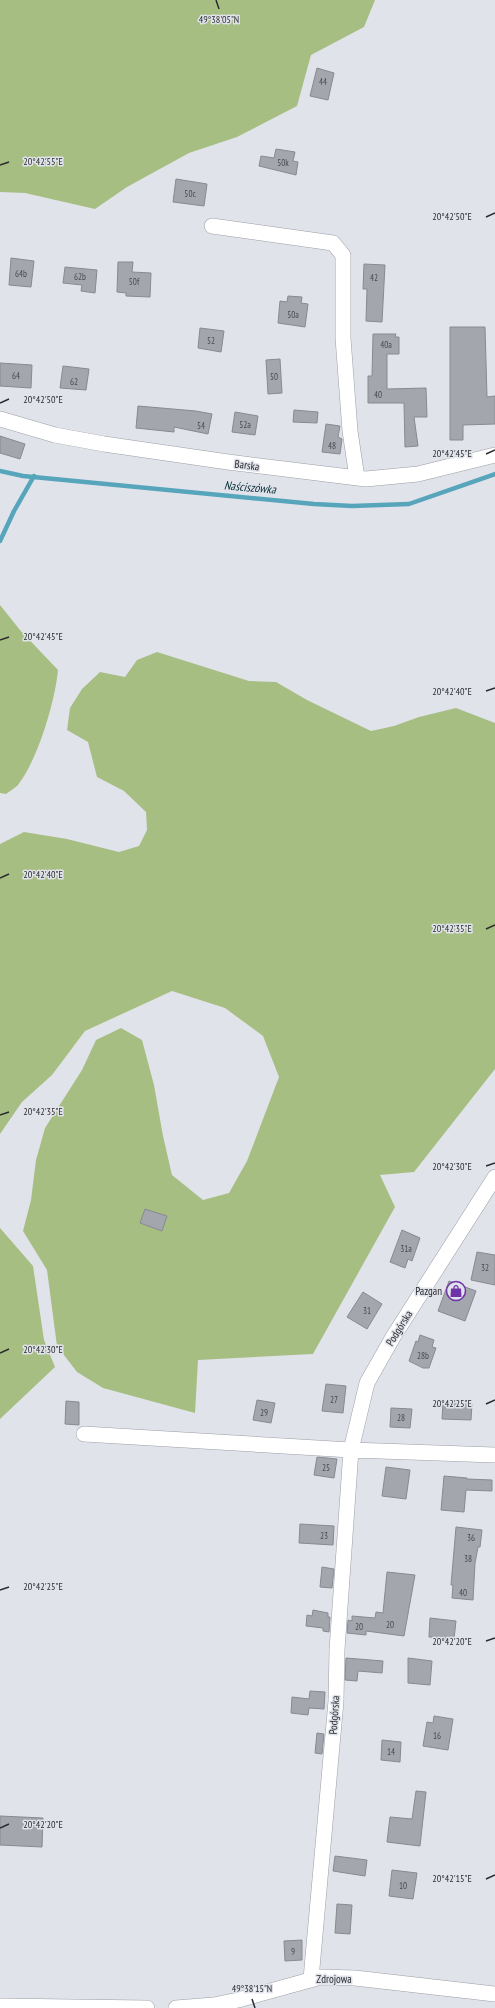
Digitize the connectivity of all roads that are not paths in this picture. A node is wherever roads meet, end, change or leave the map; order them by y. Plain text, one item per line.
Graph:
1 (212, 226) dead end
2 (0, 419) edge
3 (495, 455) edge
4 (358, 478) junction
5 (495, 1176) edge
6 (84, 1434) dead end
7 (351, 1450) junction
8 (495, 1455) edge
9 (310, 1979) junction
10 (495, 1994) edge
11 (0, 2006) edge
12 (146, 2008) edge
13 (176, 2008) edge

1 - 4 street
2 - 4 street, Barska
3 - 4 street, Barska
5 - 7 street, Podgórska
6 - 7 street
7 - 8 street
7 - 9 street, Podgórska
9 - 10 street, Zdrojowa
9 - 13 street, Zdrojowa
11 - 12 street

